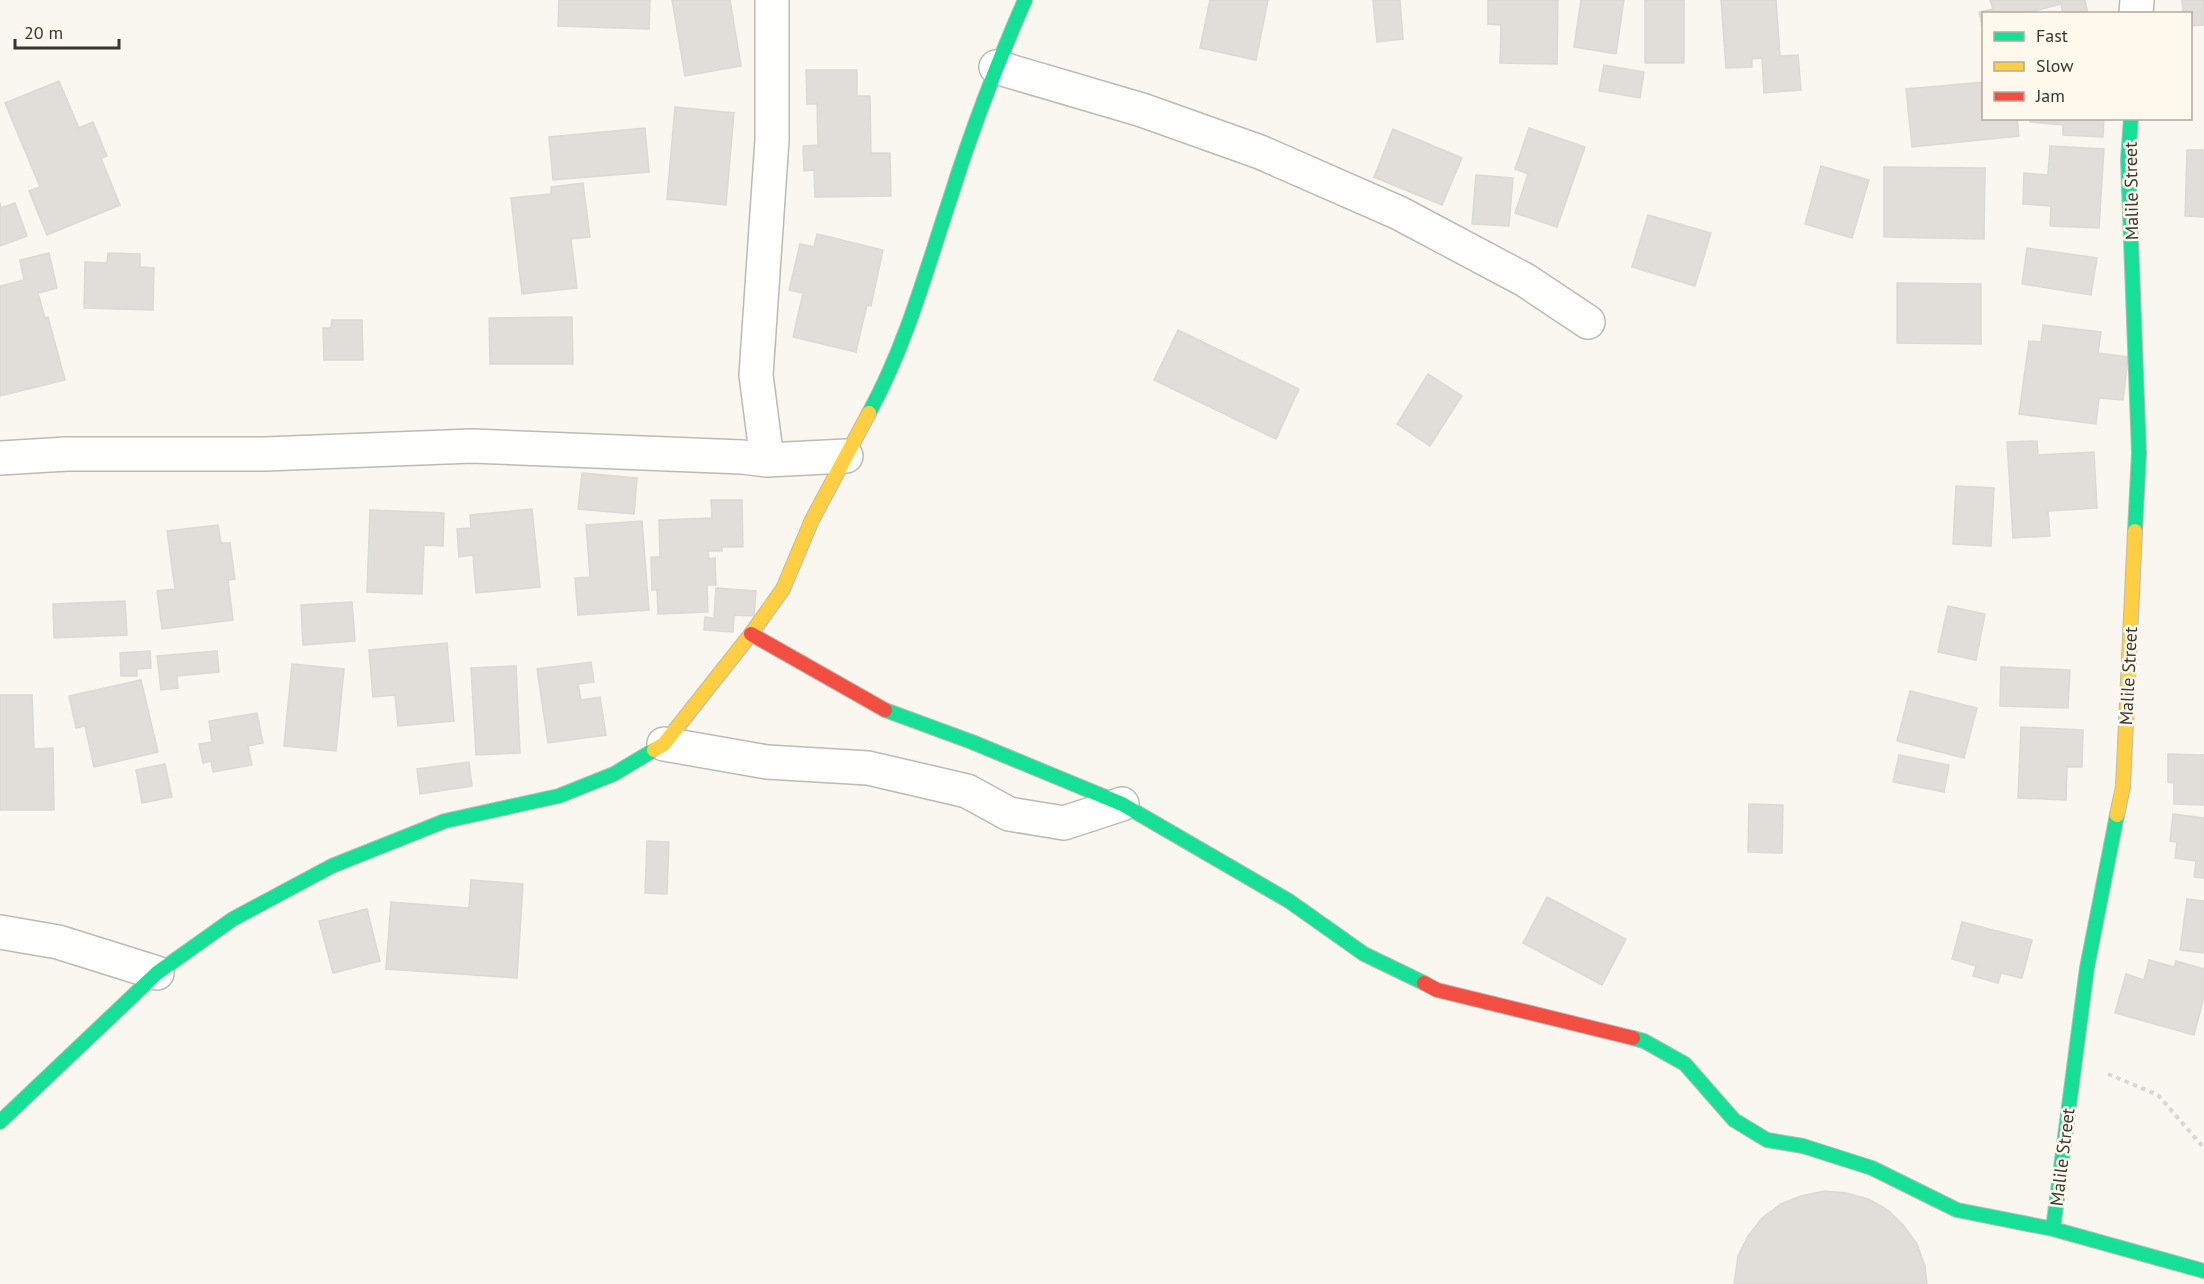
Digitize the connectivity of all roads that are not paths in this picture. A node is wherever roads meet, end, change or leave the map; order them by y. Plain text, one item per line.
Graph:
1 (772, 0) edge
2 (1025, 0) edge
3 (996, 67) junction
4 (2131, 120) edge
5 (1588, 322) dead end
6 (846, 456) junction
7 (0, 458) edge
8 (767, 460) junction
9 (751, 634) junction
10 (664, 744) junction
11 (1122, 804) junction
12 (0, 932) edge
13 (157, 973) junction
14 (0, 1122) edge
15 (2053, 1229) junction
16 (2204, 1270) edge

1 - 8 street
2 - 3 street
3 - 5 street
3 - 6 street
4 - 15 street, Malile Street
6 - 8 street
6 - 9 street
7 - 8 street
9 - 10 street
9 - 11 street
10 - 11 street
10 - 13 street
11 - 15 street
12 - 13 street
13 - 14 street
15 - 16 street

